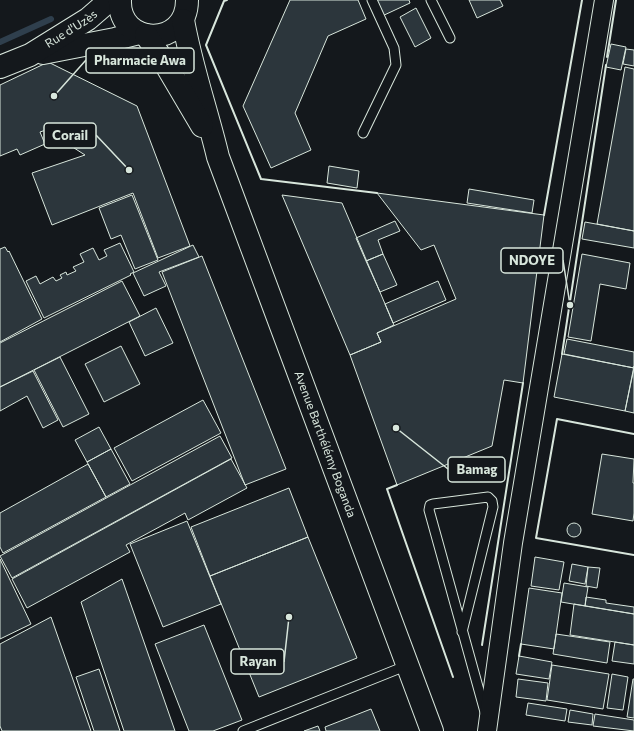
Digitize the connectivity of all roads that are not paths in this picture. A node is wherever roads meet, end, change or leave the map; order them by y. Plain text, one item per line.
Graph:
1 (110, 0) edge
2 (120, 0) edge
3 (372, 0) edge
4 (431, 0) edge
5 (604, 0) edge
6 (189, 7) edge
7 (143, 34) junction
8 (450, 38) dead end
9 (30, 55) junction
10 (0, 67) edge
11 (363, 133) dead end
12 (218, 158) junction
13 (462, 632) junction
14 (408, 666) junction
15 (488, 727) edge
16 (243, 731) edge
17 (432, 731) edge

1 - 9 main road, Rue d'Uzès
2 - 7 main road, Avenue Barthélémy Boganda
3 - 11 lane
4 - 8 lane
5 - 15 street
6 - 7 main road, Rue d'Uzès
6 - 12 main road, Avenue Barthélémy Boganda
7 - 9 main road, Rue d'Uzès
7 - 12 main road, Avenue Barthélémy Boganda
9 - 10 main road, Rue d'Uzès
12 - 14 main road, Avenue Barthélémy Boganda
13 - 13 lane
13 - 15 lane
14 - 16 lane
14 - 17 main road, Avenue Barthélémy Boganda

